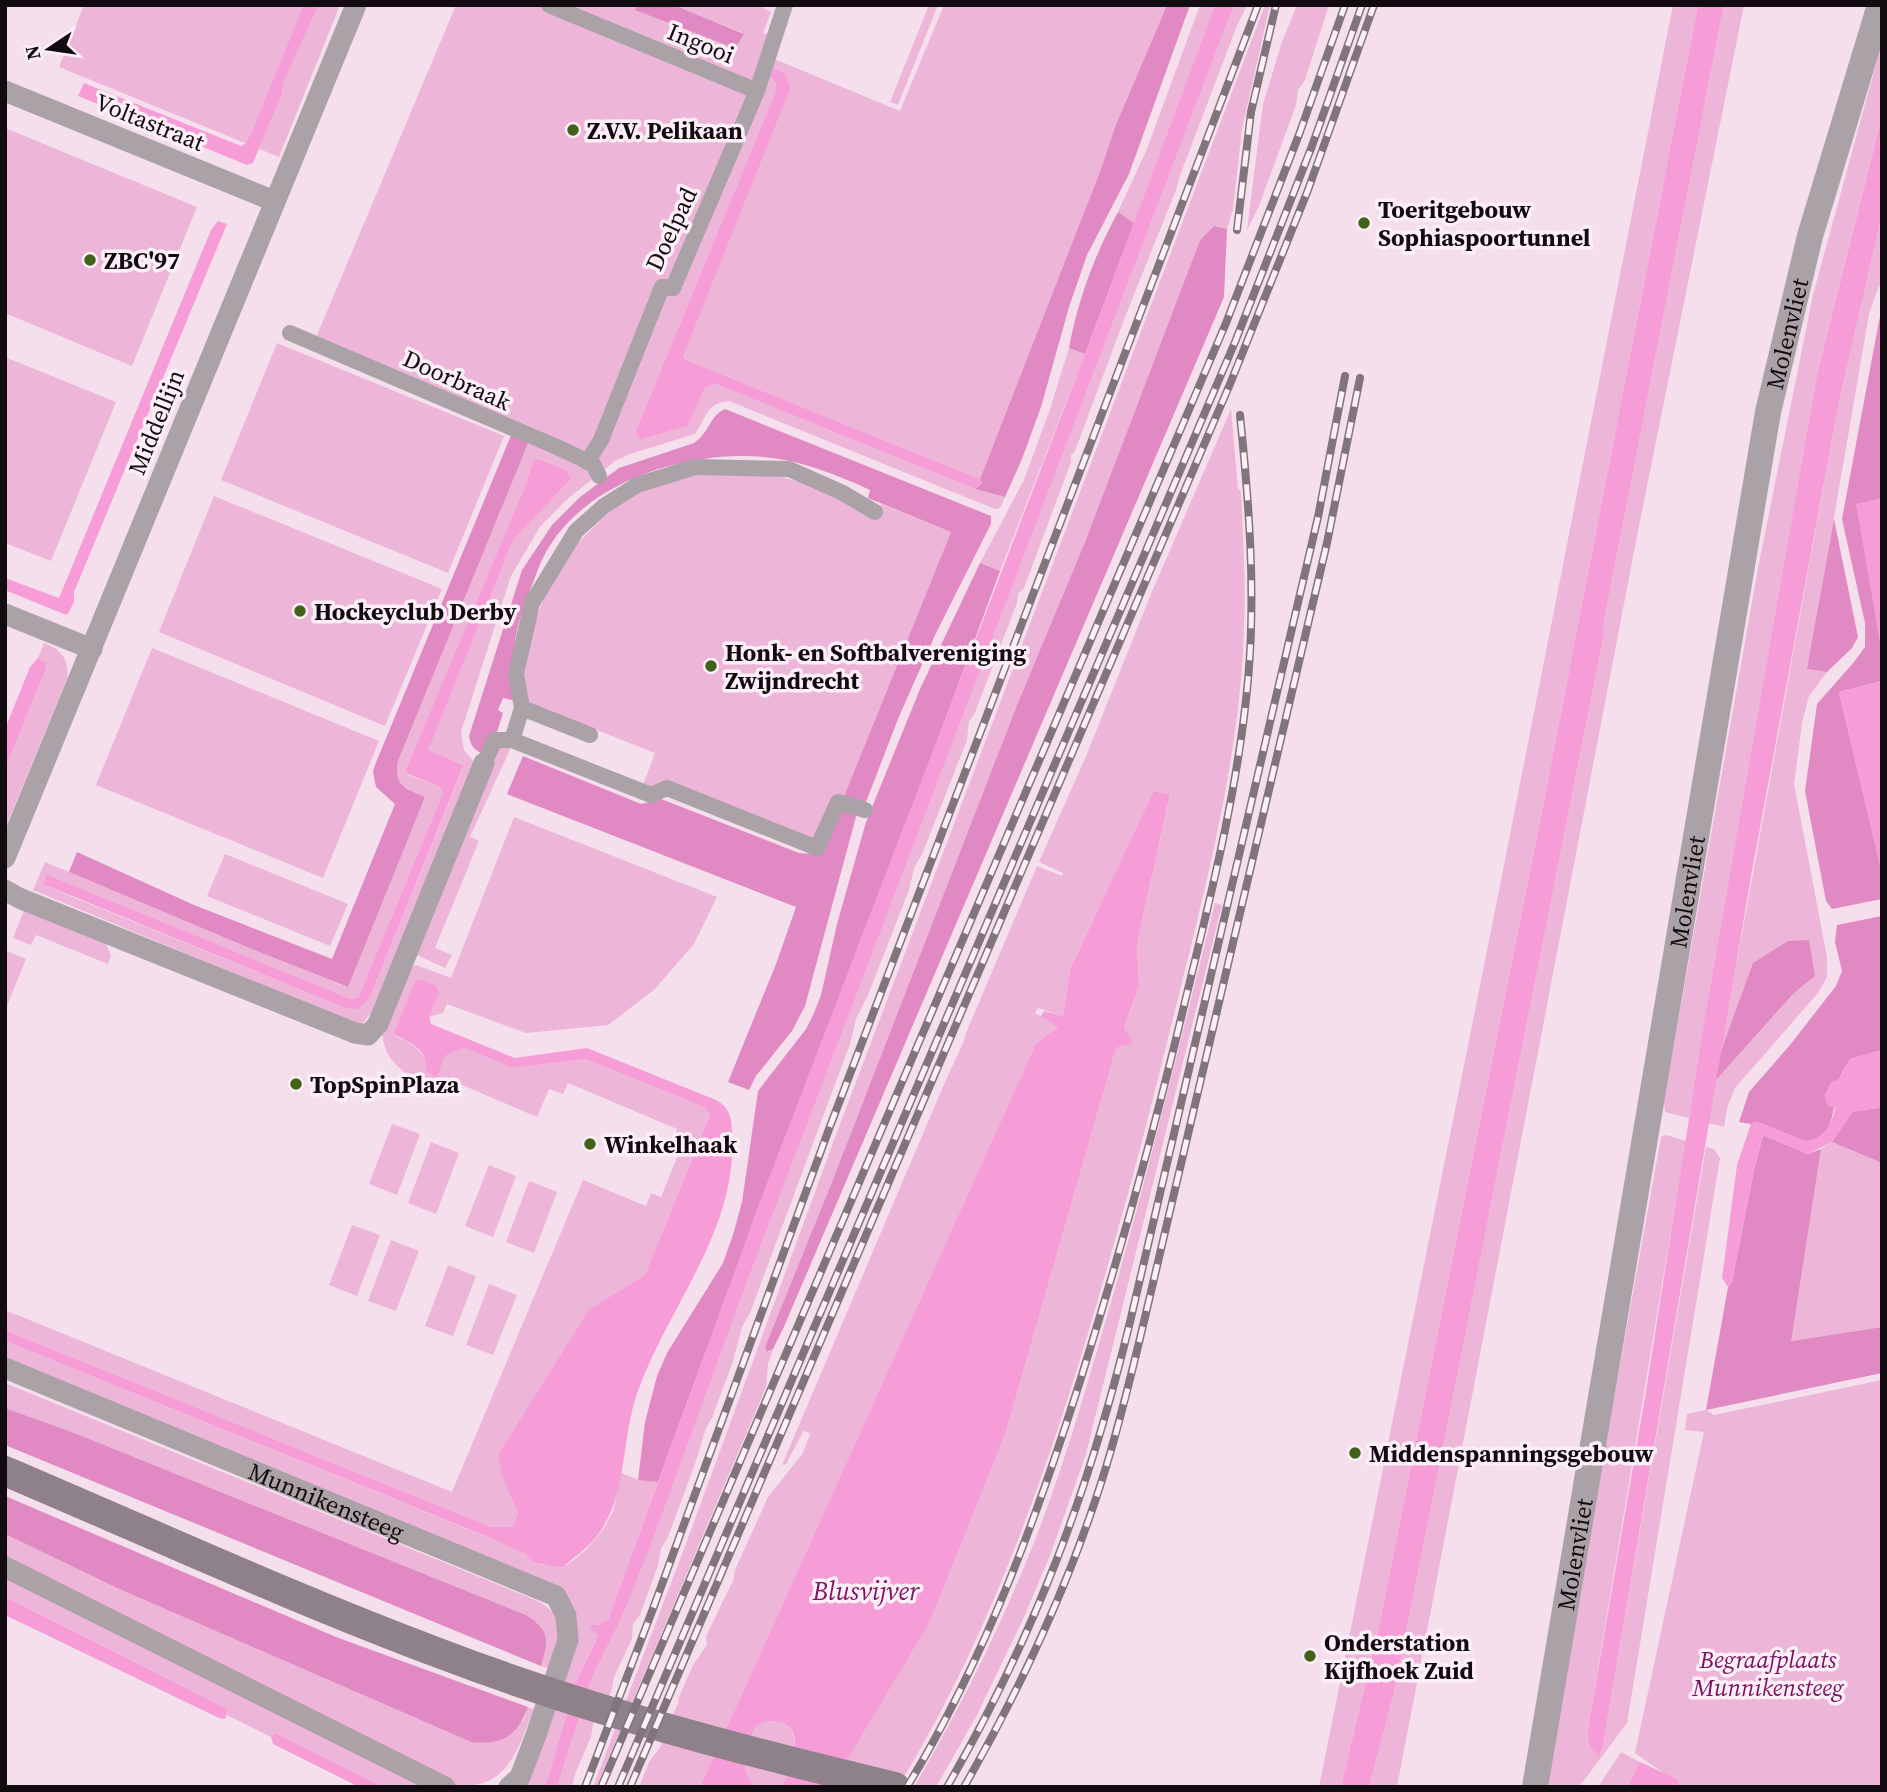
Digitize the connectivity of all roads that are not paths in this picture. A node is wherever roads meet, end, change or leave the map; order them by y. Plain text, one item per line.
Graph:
1 (356, 5) edge
2 (550, 5) edge
3 (785, 5) edge
4 (1880, 5) edge
5 (5, 91) edge
6 (757, 91) junction
7 (274, 201) junction
8 (290, 332) dead end
9 (587, 462) junction
10 (599, 476) dead end
11 (875, 512) dead end
12 (5, 614) edge
13 (92, 649) junction
14 (522, 708) junction
15 (590, 735) dead end
16 (512, 740) junction
17 (484, 763) joint
18 (865, 810) dead end
19 (5, 858) edge
20 (5, 890) edge
21 (5, 1368) edge
22 (5, 1471) edge
23 (5, 1567) edge
24 (445, 1787) edge
25 (509, 1787) edge
26 (895, 1787) edge
27 (1535, 1787) edge

1 - 7 street, Middellijn
2 - 6 street, Ingooi
3 - 6 street, Doelpad
4 - 27 street, Molenvliet
5 - 7 street, Voltastraat
6 - 9 street, Doelpad
7 - 13 street, Middellijn
8 - 9 street, Doorbraak
9 - 10 street, Doorbraak
11 - 14 street
12 - 13 street
13 - 19 street, Middellijn
14 - 15 street
14 - 16 street
16 - 17 street
16 - 18 street
17 - 20 street
21 - 25 street, Munnikensteeg
22 - 26 main road
23 - 24 street

